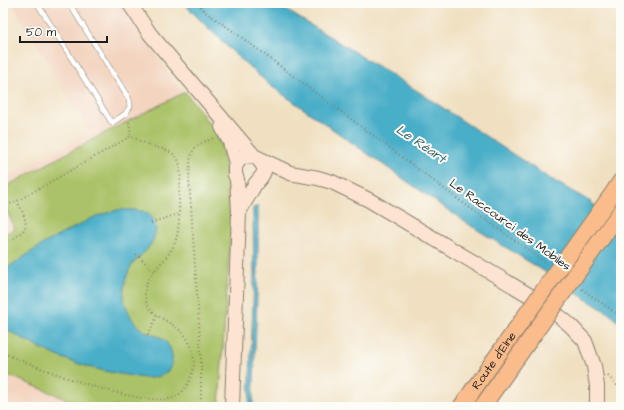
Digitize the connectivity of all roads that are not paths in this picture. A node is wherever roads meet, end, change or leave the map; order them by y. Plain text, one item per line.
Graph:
1 (37, 3) edge
2 (69, 3) edge
3 (129, 3) edge
4 (208, 102) junction
5 (256, 158) junction
6 (236, 163) junction
7 (290, 173) junction
8 (237, 179) junction
9 (621, 181) edge
10 (258, 182) junction
11 (621, 210) edge
12 (239, 212) junction
13 (538, 328) junction
14 (232, 407) edge
15 (461, 407) edge
16 (482, 407) edge
17 (487, 407) edge
18 (597, 407) edge

1 - 2 lane
3 - 4 main road
4 - 5 main road
4 - 6 main road
5 - 6 main road
5 - 7 main road
5 - 10 main road
6 - 8 main road
7 - 10 main road
7 - 18 main road
8 - 10 main road
8 - 12 main road
9 - 15 highway, Route d'Elne, bridge
10 - 12 main road
11 - 13 highway, bridge
12 - 14 main road
13 - 16 highway, Route d'Elne
13 - 17 highway

